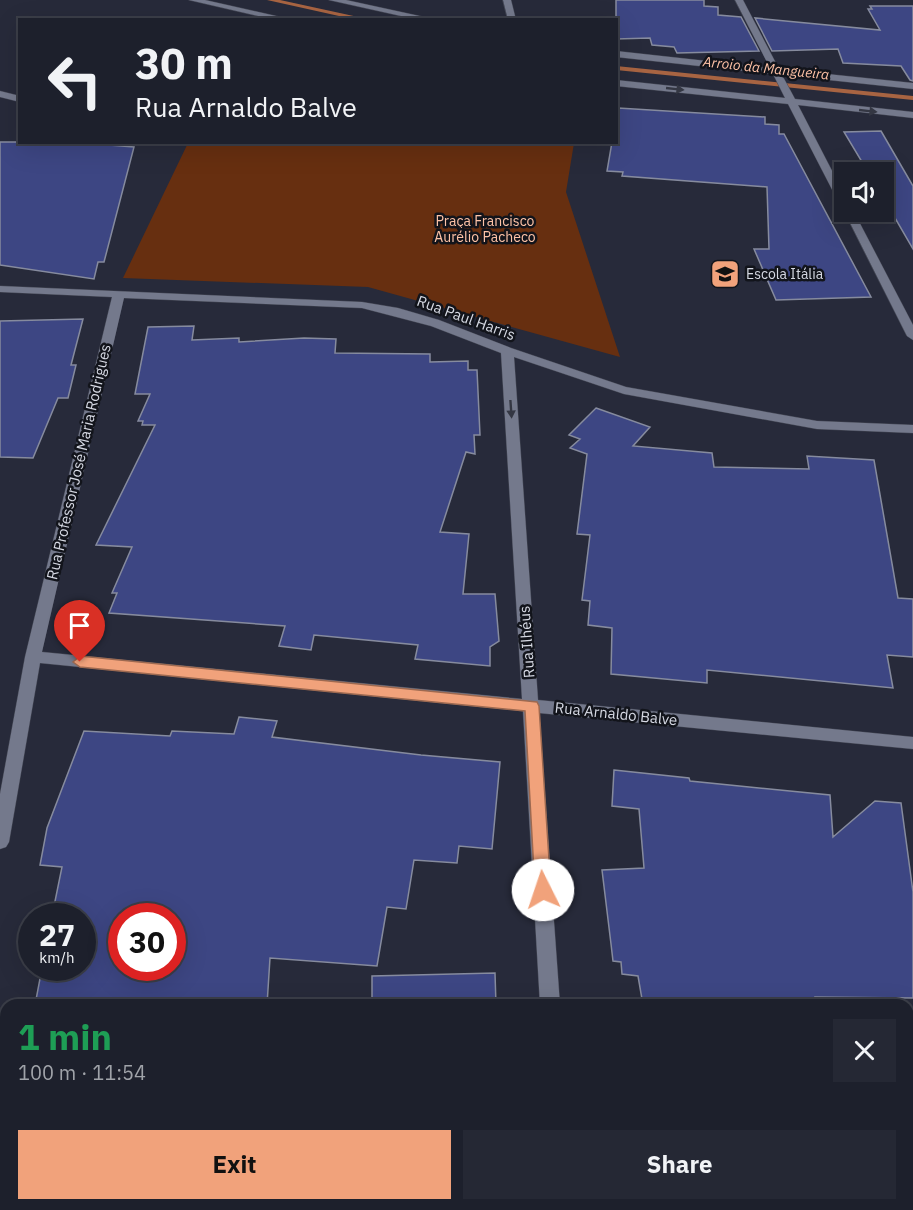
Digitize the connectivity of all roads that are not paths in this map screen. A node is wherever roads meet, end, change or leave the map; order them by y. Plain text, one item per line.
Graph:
1 (193, 0) edge
2 (333, 0) edge
3 (507, 0) edge
4 (739, 0) edge
5 (280, 18) edge
6 (424, 18) edge
7 (512, 18) edge
8 (618, 54) edge
9 (776, 71) junction
10 (618, 83) edge
11 (913, 86) edge
12 (0, 94) edge
13 (18, 98) edge
14 (792, 102) junction
15 (913, 115) edge
16 (834, 184) edge
17 (854, 222) edge
18 (0, 289) edge
19 (119, 294) junction
20 (913, 336) edge
21 (507, 351) junction
22 (913, 429) edge
23 (33, 657) junction
24 (532, 706) junction
25 (913, 743) edge
26 (0, 842) edge
27 (550, 999) edge

1 - 5 street
2 - 6 street
3 - 7 street
4 - 9 street
8 - 9 street
9 - 11 street
9 - 14 street
10 -> 14 street
12 - 13 street
14 -> 15 street
14 - 16 street
17 - 20 street
18 - 19 street, Rua Paul Harris
19 - 21 street, Rua Paul Harris
19 - 23 street, Rua Professor José Maria Rodrigues
21 - 22 street, Rua Paul Harris
21 -> 24 street, Rua Ilhéus
23 - 24 street, Rua Arnaldo Balve
23 - 26 street, Rua Professor José Maria Rodrigues
24 - 25 street, Rua Arnaldo Balve
24 - 27 street, Rua Ilhéus

